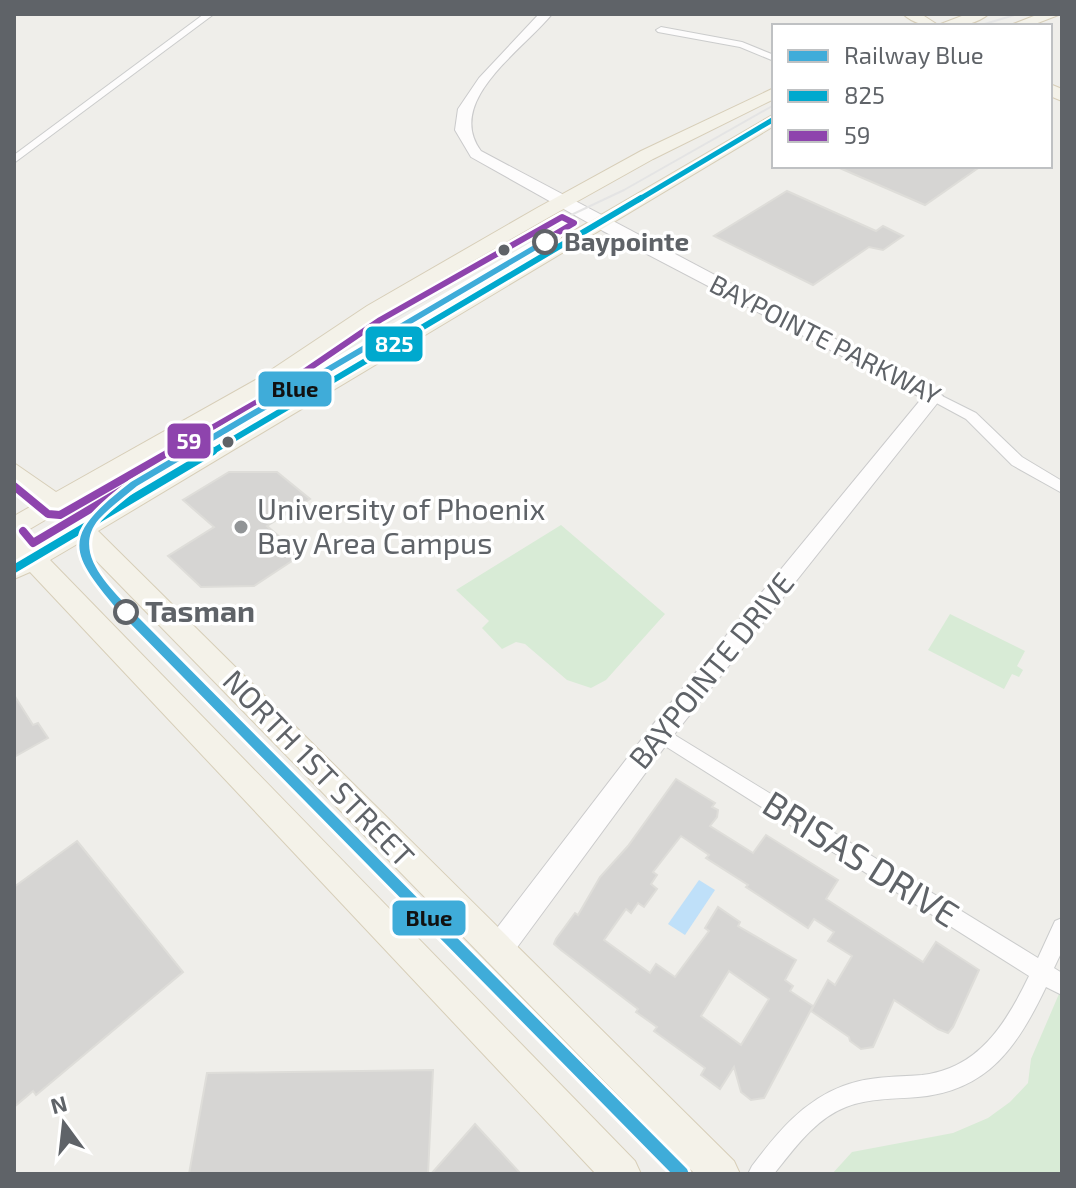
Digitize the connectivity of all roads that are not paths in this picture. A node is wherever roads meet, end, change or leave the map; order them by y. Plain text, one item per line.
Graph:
1 (210, 14) edge
2 (546, 14) edge
3 (982, 14) edge
4 (1054, 14) edge
5 (196, 20) edge
6 (956, 24) edge
7 (1022, 24) edge
8 (661, 30) dead end
9 (772, 57) edge
10 (772, 94) edge
11 (772, 120) edge
12 (14, 160) edge
13 (562, 203) junction
14 (599, 222) junction
15 (934, 396) junction
16 (14, 471) edge
17 (1062, 488) edge
18 (55, 504) junction
19 (14, 527) edge
20 (79, 528) junction
21 (20, 555) edge
22 (660, 734) junction
23 (1062, 928) edge
24 (497, 951) junction
25 (1042, 972) junction
26 (1062, 985) edge
27 (622, 1174) edge
28 (721, 1174) edge
29 (760, 1174) edge

1 - 5 street
2 - 13 street, BAYPOINTE PARKWAY
3 - 6 main road
4 - 7 main road
5 - 12 street
8 - 9 street
10 - 13 main road
11 - 14 main road
13 - 14 street, BAYPOINTE PARKWAY
13 - 18 main road
14 - 15 street, BAYPOINTE PARKWAY
14 - 20 main road
15 - 17 street, BAYPOINTE PARKWAY
15 - 22 street, BAYPOINTE DRIVE
16 - 18 main road, NORTH 1ST STREET
18 - 19 main road
18 - 20 main road, NORTH 1ST STREET
20 - 21 main road
20 - 24 main road, NORTH 1ST STREET
21 - 27 main road, NORTH 1ST STREET
22 - 24 street, BAYPOINTE DRIVE
22 - 25 street, BRISAS DRIVE
23 - 25 street
24 - 28 main road, NORTH 1ST STREET
25 - 26 street, BRISAS DRIVE
25 - 29 street

